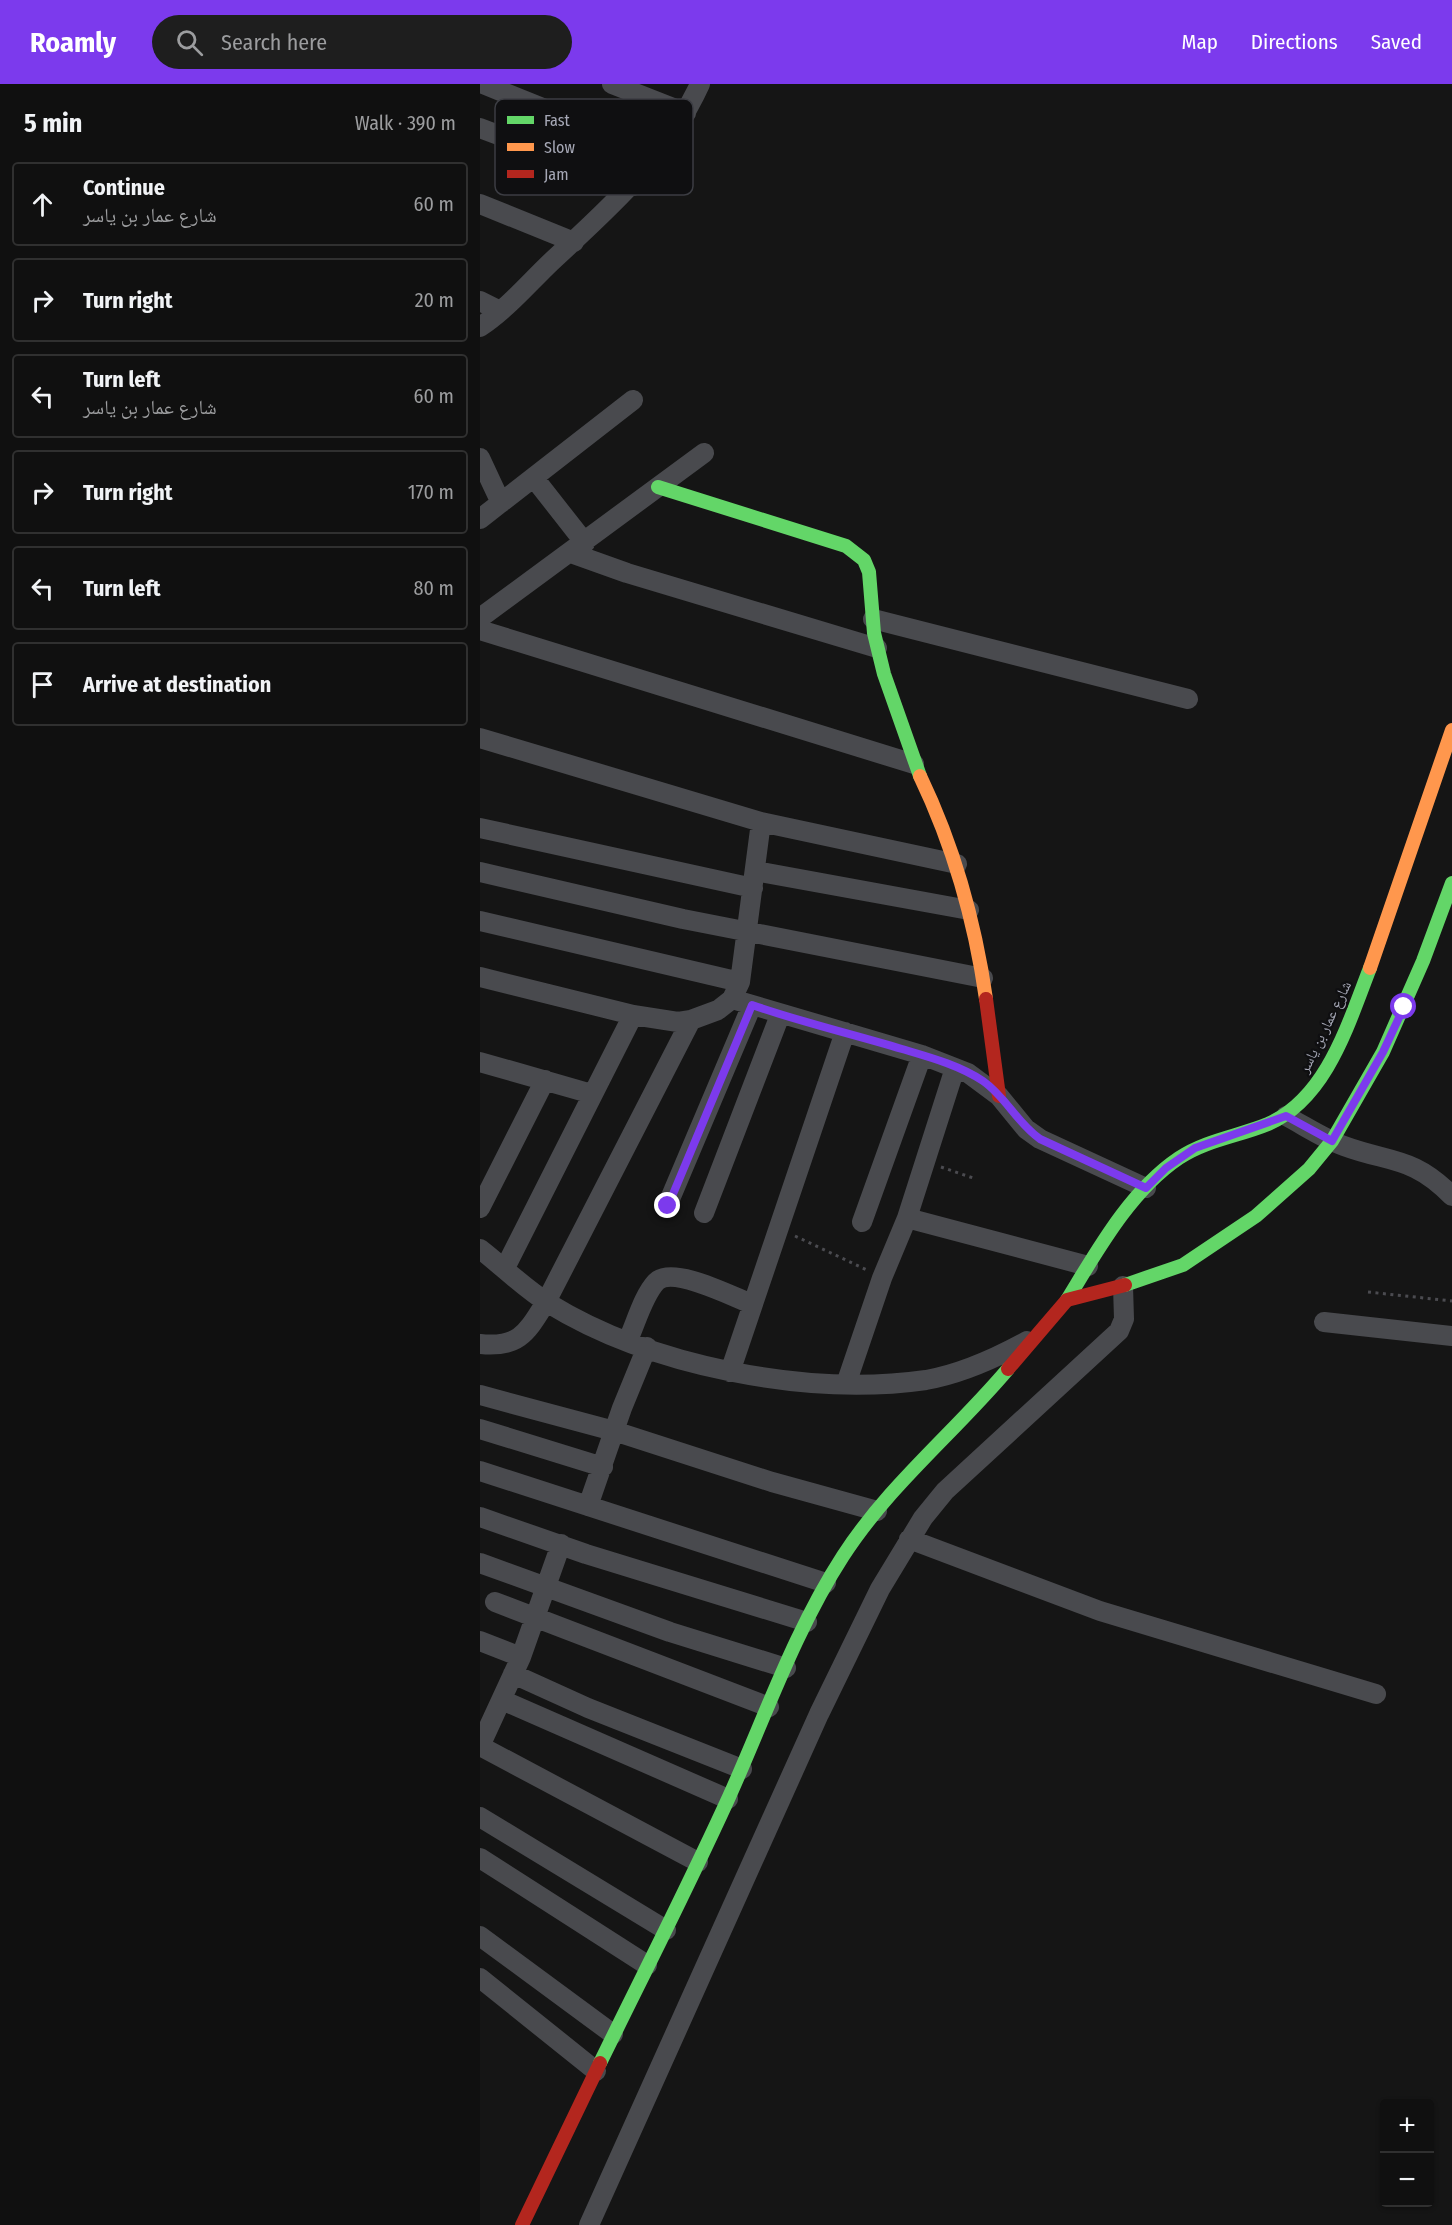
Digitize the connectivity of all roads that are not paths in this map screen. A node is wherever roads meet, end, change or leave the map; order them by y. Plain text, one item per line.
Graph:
1 (483, 84) edge
2 (612, 84) edge
3 (700, 84) edge
4 (520, 99) edge
5 (650, 99) edge
6 (693, 99) edge
7 (480, 128) edge
8 (495, 134) edge
9 (624, 195) edge
10 (480, 204) edge
11 (574, 242) junction
12 (480, 301) edge
13 (500, 311) junction
14 (480, 327) edge
15 (633, 400) dead end
16 (704, 453) dead end
17 (480, 458) edge
18 (534, 478) junction
19 (658, 487) junction
20 (501, 503) junction
21 (480, 519) edge
22 (578, 548) junction
23 (480, 618) edge
24 (873, 619) junction
25 (480, 630) edge
26 (877, 648) junction
27 (1188, 699) dead end
28 (1452, 730) edge
29 (480, 738) edge
30 (914, 764) junction
31 (761, 822) junction
32 (480, 828) edge
33 (957, 864) junction
34 (480, 872) edge
35 (754, 880) junction
36 (1452, 883) edge
37 (969, 910) junction
38 (480, 921) edge
39 (747, 933) junction
40 (480, 977) edge
41 (983, 978) junction
42 (736, 990) junction
43 (752, 1005) junction
44 (633, 1015) junction
45 (780, 1015) junction
46 (691, 1020) junction
47 (845, 1032) junction
48 (922, 1055) junction
49 (480, 1062) edge
50 (955, 1068) junction
51 (545, 1080) junction
52 (592, 1094) junction
53 (999, 1096) junction
54 (1295, 1120) junction
55 (1329, 1139) junction
56 (1146, 1188) junction
57 (1452, 1196) edge
58 (668, 1206) dead end
59 (480, 1208) edge
60 (704, 1213) dead end
61 (907, 1218) junction
62 (862, 1222) dead end
63 (480, 1249) edge
64 (1088, 1266) junction
65 (505, 1268) junction
66 (1123, 1286) junction
67 (1067, 1300) junction
68 (546, 1302) junction
69 (752, 1304) junction
70 (1324, 1322) dead end
71 (1041, 1334) junction
72 (1452, 1336) edge
73 (628, 1340) junction
74 (480, 1344) edge
75 (647, 1347) junction
76 (730, 1372) junction
77 (846, 1384) junction
78 (480, 1395) edge
79 (480, 1429) edge
80 (614, 1431) junction
81 (603, 1467) junction
82 (480, 1471) edge
83 (588, 1506) junction
84 (877, 1511) junction
85 (480, 1517) edge
86 (909, 1539) junction
87 (561, 1544) junction
88 (480, 1563) edge
89 (826, 1583) junction
90 (548, 1587) junction
91 (495, 1602) dead end
92 (536, 1619) junction
93 (807, 1622) junction
94 (480, 1641) edge
95 (517, 1665) junction
96 (786, 1668) junction
97 (1376, 1694) dead end
98 (502, 1700) junction
99 (769, 1707) junction
100 (480, 1746) edge
101 (742, 1769) junction
102 (728, 1799) junction
103 (480, 1817) edge
104 (480, 1858) edge
105 (698, 1862) junction
106 (666, 1930) junction
107 (480, 1936) edge
108 (647, 1965) junction
109 (480, 1978) edge
110 (613, 2034) junction
111 (596, 2071) junction
112 (522, 2225) edge
113 (589, 2225) edge

1 - 4 street
2 - 5 street
3 - 6 street
7 - 8 street
9 - 11 street
10 - 11 street
11 - 13 street
12 - 13 street
13 - 14 street
15 - 18 street
16 - 19 street
17 - 20 street
18 - 20 street
18 - 22 street
19 - 22 street
19 - 24 street
20 - 21 street
22 - 23 street
22 - 26 street
24 - 26 street
24 - 27 street
25 - 30 street
26 - 30 street
28 - 54 street, شارع عمار بن ياسر
29 - 31 street
30 - 33 street
31 - 33 street
31 - 35 street
32 - 35 street
33 - 37 street
34 - 39 street
35 - 37 street
35 - 39 street
36 - 55 street
37 - 41 street
38 - 42 street
39 - 41 street
39 - 42 street
40 - 44 street
41 - 53 street
42 - 43 street
42 - 46 street
43 - 45 street
43 - 58 street
44 - 46 street
44 - 52 street
45 - 47 street
45 - 60 street
46 - 68 street
47 - 48 street
47 - 69 street
48 - 50 street
48 - 62 street
49 - 51 street
50 - 53 street
50 - 61 street
51 - 52 street
51 - 59 street
52 - 65 street
53 - 56 street
54 - 55 street
54 - 56 street, شارع عمار بن ياسر
55 - 57 street
55 - 66 street
56 - 64 street, شارع عمار بن ياسر
61 - 64 street
61 - 77 street
63 - 65 street
64 - 67 street, شارع عمار بن ياسر
65 - 68 street
66 - 67 street
66 - 86 street
67 - 71 street, شارع عمار بن ياسر
68 - 73 street
68 - 74 street
69 - 73 street
69 - 76 street
70 - 72 street
71 - 77 street
71 - 84 street, شارع عمار بن ياسر
73 - 75 street
75 - 76 street
75 - 80 street
76 - 77 street
78 - 80 street
79 - 81 street
80 - 81 street
80 - 84 street
81 - 83 street
82 - 83 street
83 - 89 street
84 - 89 street, شارع عمار بن ياسر
85 - 87 street
86 - 97 street
86 - 113 street
87 - 90 street
87 - 93 street
88 - 90 street
89 - 93 street, شارع عمار بن ياسر
90 - 92 street
90 - 96 street
91 - 92 street
92 - 95 street
92 - 99 street
93 - 96 street, شارع عمار بن ياسر
94 - 95 street
95 - 98 street
95 - 101 street
96 - 99 street, شارع عمار بن ياسر
98 - 100 street
98 - 102 street
99 - 101 street, شارع عمار بن ياسر
100 - 105 street
101 - 102 street, شارع عمار بن ياسر
102 - 105 street, شارع عمار بن ياسر
103 - 106 street
104 - 108 street
105 - 106 street, شارع عمار بن ياسر
106 - 108 street, شارع عمار بن ياسر
107 - 110 street
108 - 110 street, شارع عمار بن ياسر
109 - 111 street
110 - 111 street, شارع عمار بن ياسر
111 - 112 street, شارع عمار بن ياسر

